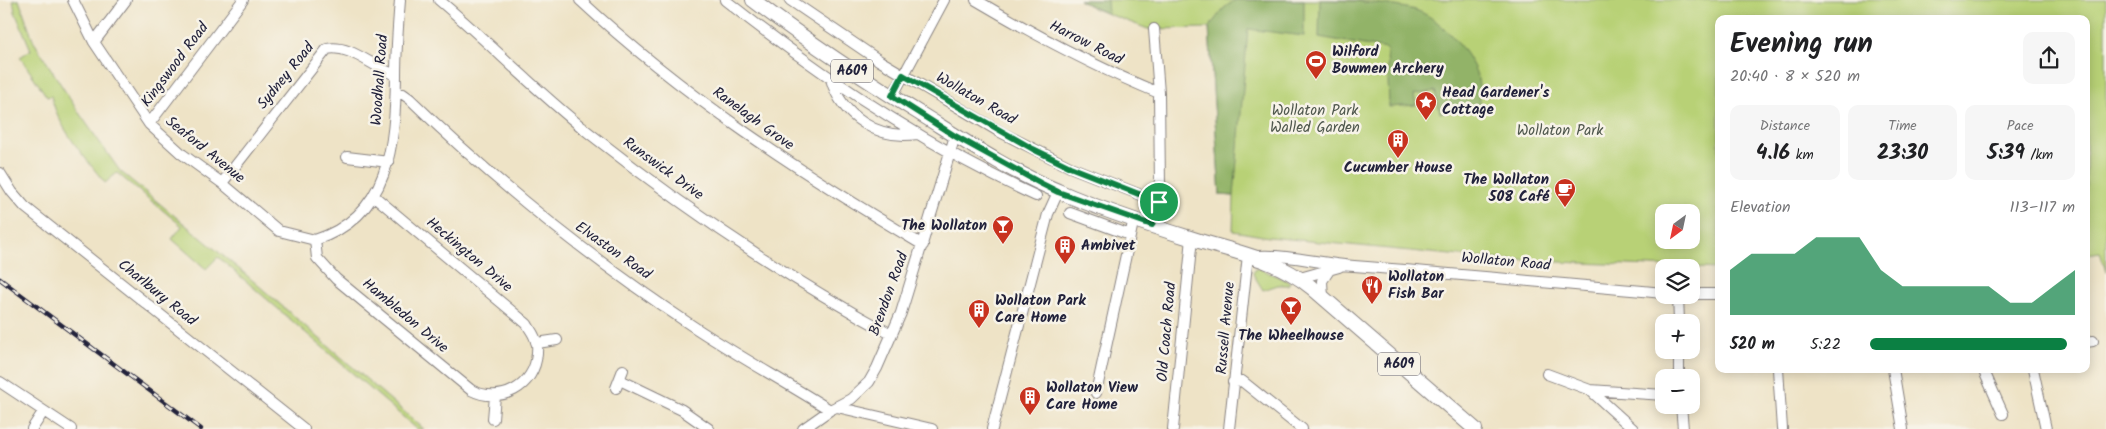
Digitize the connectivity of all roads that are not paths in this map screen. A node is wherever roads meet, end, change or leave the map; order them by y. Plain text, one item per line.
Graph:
1 (73, 0) edge
2 (126, 0) edge
3 (243, 0) edge
4 (400, 0) edge
5 (439, 0) edge
6 (580, 0) edge
7 (725, 0) edge
8 (754, 0) edge
9 (790, 0) edge
10 (944, 0) edge
11 (976, 0) edge
12 (1154, 28) dead end
13 (94, 42) junction
14 (396, 75) junction
15 (903, 75) junction
16 (831, 79) junction
17 (396, 93) junction
18 (1159, 93) junction
19 (892, 96) junction
20 (148, 124) junction
21 (917, 134) junction
22 (955, 136) junction
23 (950, 152) junction
24 (347, 157) dead end
25 (389, 162) junction
26 (0, 173) edge
27 (222, 183) junction
28 (1058, 192) junction
29 (374, 196) junction
30 (1036, 196) dead end
31 (1159, 202) junction
32 (1070, 213) dead end
33 (1134, 218) junction
34 (1152, 225) junction
35 (1130, 235) junction
36 (1192, 238) junction
37 (315, 240) junction
38 (923, 245) junction
39 (1250, 256) junction
40 (1304, 259) junction
41 (1345, 266) junction
42 (1330, 269) junction
43 (1299, 277) junction
44 (1655, 292) edge
45 (1700, 294) edge
46 (1715, 294) edge
47 (1323, 298) junction
48 (891, 334) junction
49 (557, 340) dead end
50 (537, 343) junction
51 (1778, 373) edge
52 (1894, 373) edge
53 (1985, 373) edge
54 (2033, 373) edge
55 (1548, 374) dead end
56 (620, 380) dead end
57 (0, 382) edge
58 (1233, 382) junction
59 (1590, 390) junction
60 (1096, 393) dead end
61 (1655, 394) edge
62 (495, 396) junction
63 (834, 408) junction
64 (43, 412) junction
65 (1682, 414) edge
66 (2003, 414) dead end
67 (493, 419) dead end
68 (32, 429) edge
69 (71, 429) edge
70 (304, 429) edge
71 (709, 429) edge
72 (803, 429) edge
73 (932, 429) edge
74 (992, 429) edge
75 (1173, 429) edge
76 (1229, 429) edge
77 (1302, 429) edge
78 (1475, 429) edge
79 (1633, 429) edge
80 (1683, 429) edge
81 (1782, 429) edge
82 (1902, 429) edge
83 (2046, 429) edge

1 - 13 street, Seaford Avenue
2 - 13 street
3 - 20 street, Kingswood Road
4 - 14 street, Woodhall Road
5 - 48 street, Runswick Drive
6 - 38 street, Ranelagh Grove
7 - 16 street
8 - 19 main road, Wollaton Road / A609
9 - 15 street, Wollaton Road
10 - 15 street
11 - 18 street, Harrow Road
12 - 18 street
13 - 20 street, Seaford Avenue
14 - 17 street, Woodhall Road
14 - 27 street, Sydney Road
15 - 19 street
15 - 31 street, Wollaton Road
16 - 21 street
16 - 21 street
17 - 25 street, Woodhall Road
17 - 63 street, Elvaston Road
18 - 31 street
19 - 22 main road, Wollaton Road / A609
20 - 27 street, Seaford Avenue
21 - 23 street
22 - 23 street, Brendon Road
22 - 28 main road, Wollaton Road / A609
23 - 30 street
23 - 38 street, Brendon Road
24 - 25 street
25 - 29 street, Woodhall Road
26 - 70 street, Charlbury Road
27 - 37 street, Seaford Avenue
28 - 33 main road, Wollaton Road / A609
28 - 74 street
29 - 37 street, Woodhall Road
29 - 50 street, Heckington Drive
31 - 34 street
32 - 35 street
33 - 34 main road, Wollaton Road / A609
33 - 35 street
34 - 36 main road, Wollaton Road / A609
35 - 60 street
36 - 39 main road, Wollaton Road / A609
36 - 75 street, Old Coach Road
37 - 62 street, Hambledon Drive
38 - 48 street, Brendon Road
39 - 40 street, Wollaton Road
39 - 43 main road, Wollaton Road / A609
39 - 58 street, Russell Avenue
40 - 41 street, Wollaton Road
40 - 43 street
41 - 42 street, Wollaton Road
41 - 44 street, Wollaton Road
42 - 43 street, Wollaton Road
42 - 47 street
43 - 47 main road, Wollaton Road / A609
45 - 46 street
47 - 78 main road, A609
48 - 63 street, Brendon Road
49 - 50 street
50 - 62 street
51 - 81 street
52 - 82 street
53 - 66 street
54 - 83 street
55 - 59 street
56 - 71 street
57 - 64 street
58 - 76 street
58 - 77 street, Russell Avenue
59 - 61 street
59 - 79 street
62 - 67 street
63 - 72 street, Brendon Road
63 - 73 street, Elvaston Road
64 - 68 street
64 - 69 street
65 - 80 street

